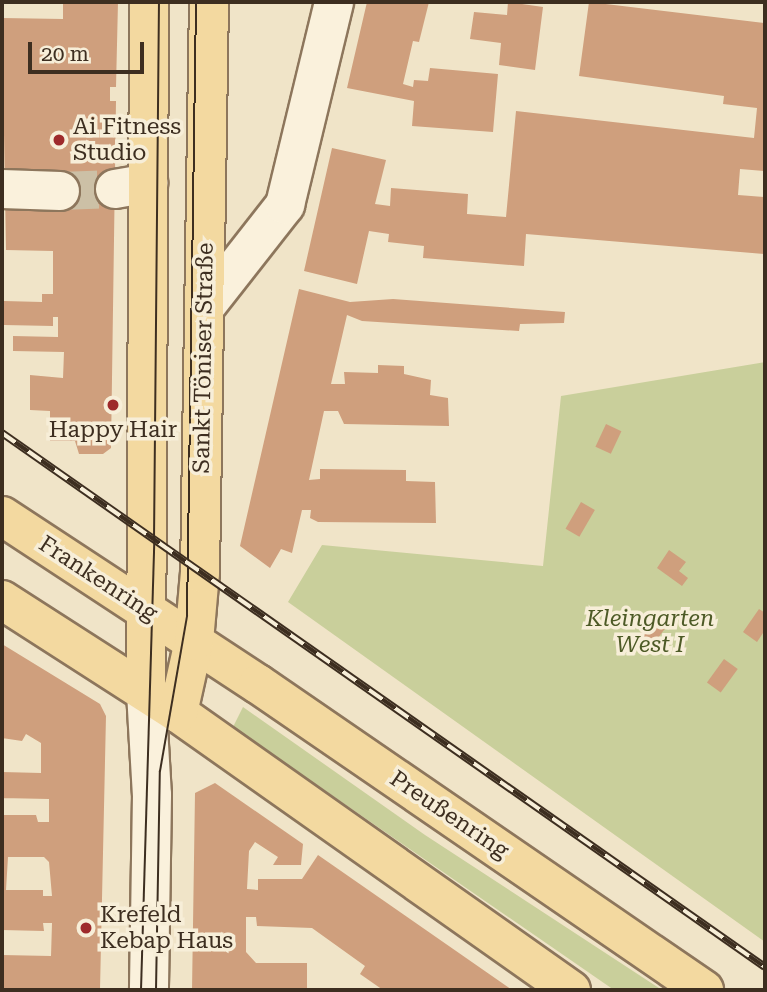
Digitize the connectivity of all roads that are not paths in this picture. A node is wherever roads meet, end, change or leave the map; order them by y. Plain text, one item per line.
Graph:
1 (149, 2) edge
2 (209, 2) edge
3 (334, 2) edge
4 (2, 189) edge
5 (60, 191) tunnel mouth
6 (205, 306) junction
7 (2, 516) edge
8 (2, 600) edge
9 (144, 609) junction
10 (194, 641) junction
11 (145, 692) junction
12 (178, 713) junction
13 (152, 795) junction
14 (149, 990) edge
15 (571, 990) edge
16 (704, 990) edge

1 - 9 main road
2 - 6 main road, Sankt Töniser Straße
3 - 6 street
4 - 5 street
6 - 10 main road, Sankt Töniser Straße
7 - 9 main road, Frankenring
8 - 11 main road
9 - 10 main road, Frankenring
9 - 11 main road
10 - 12 main road, Sankt Töniser Straße
10 - 16 main road, Preußenring
11 - 12 main road
11 - 13 street
12 - 13 street
12 - 15 main road
13 - 14 street

